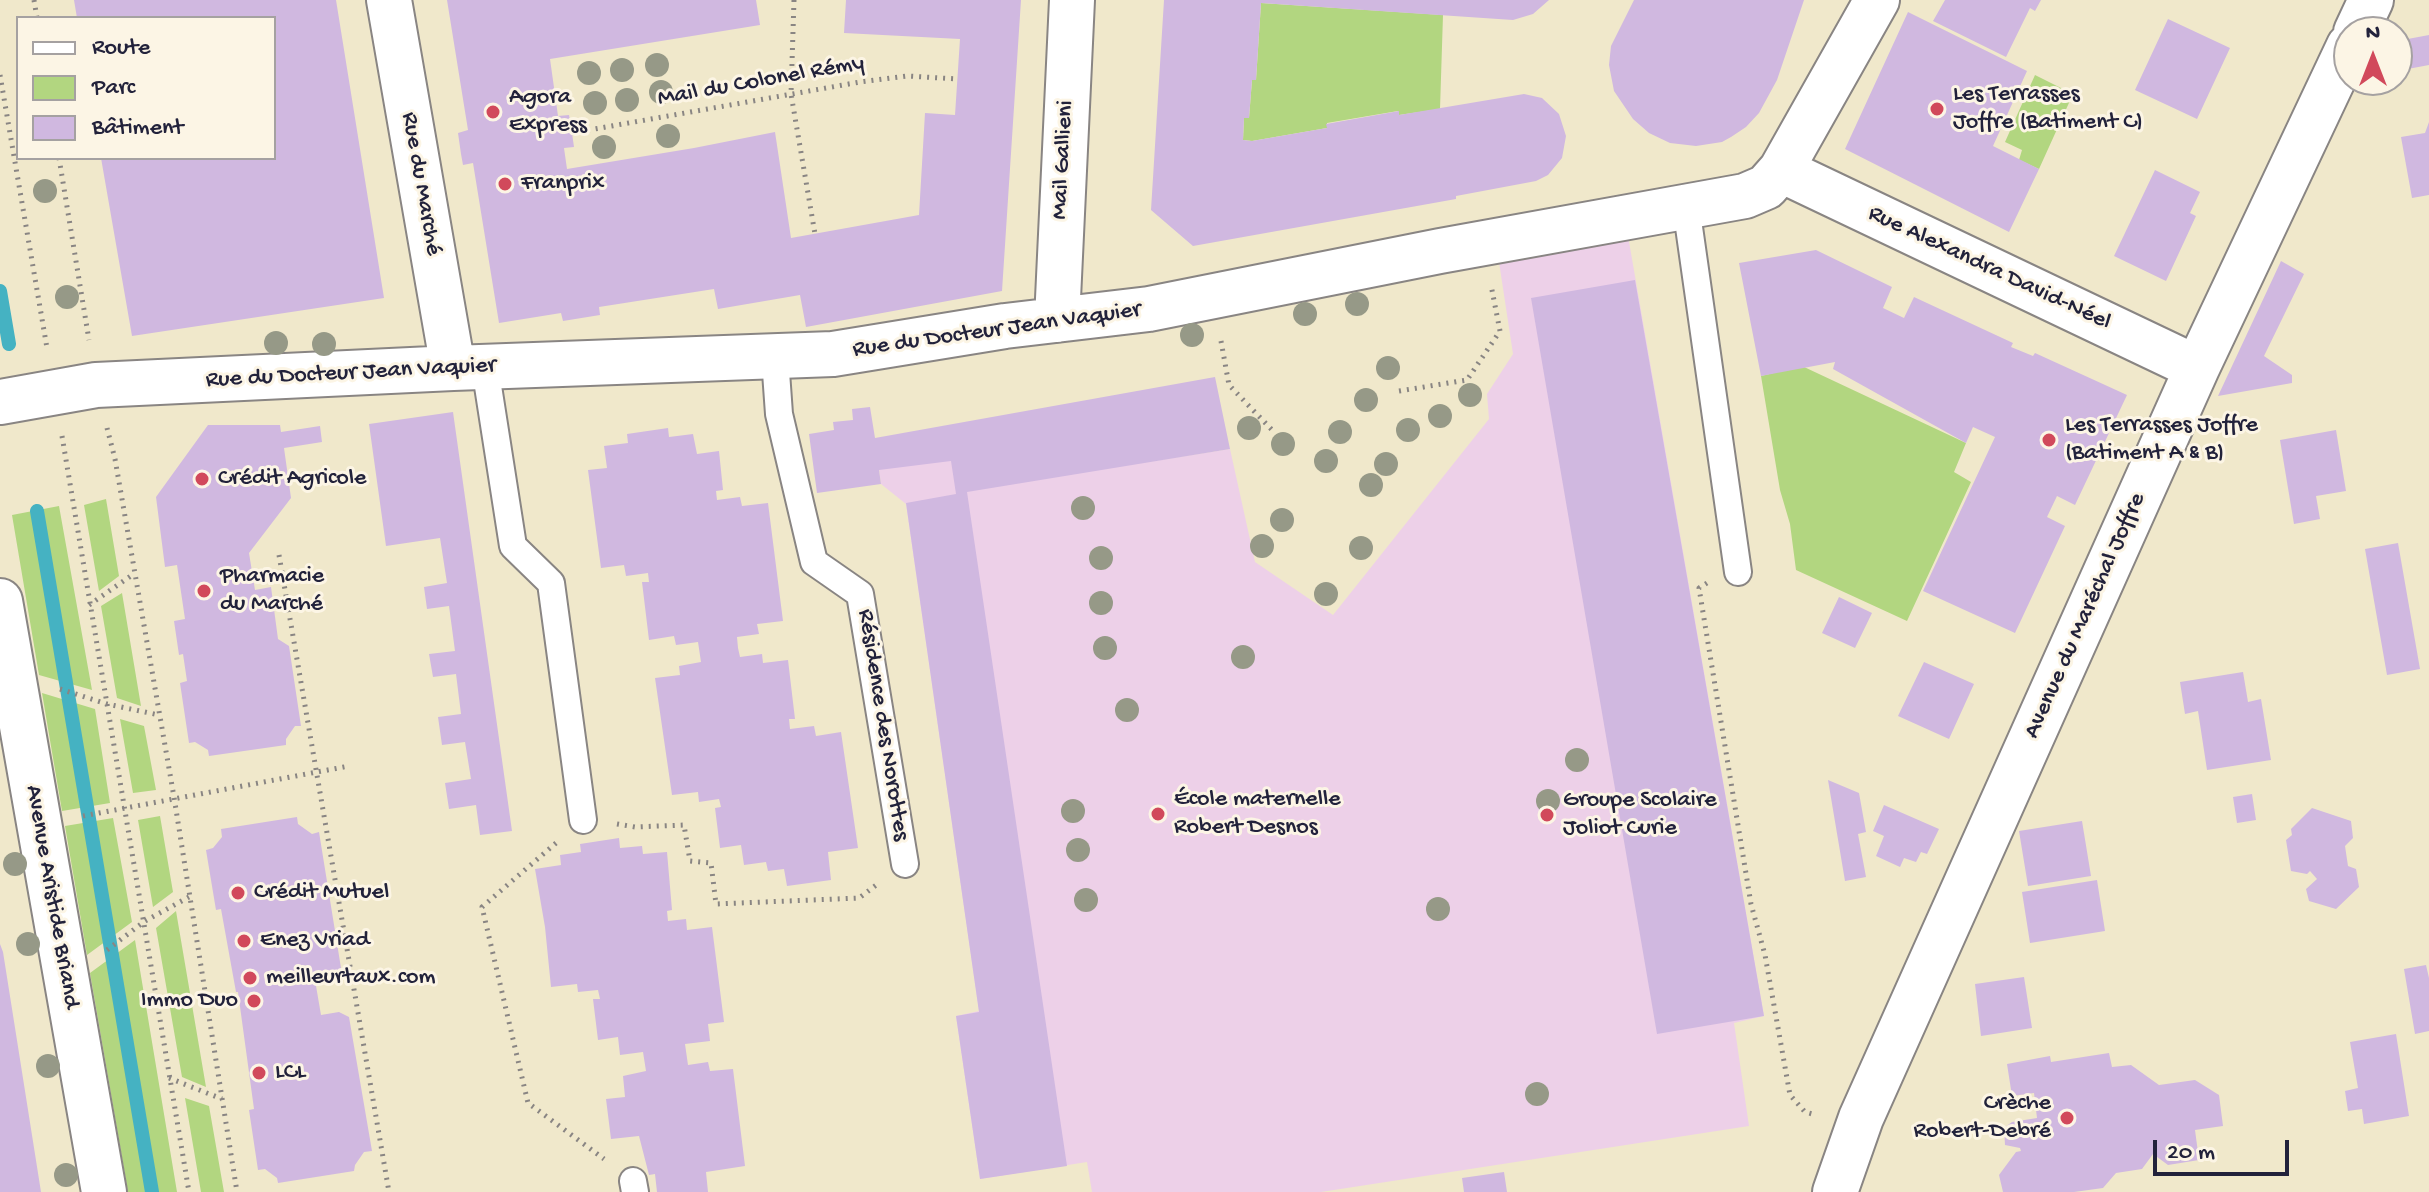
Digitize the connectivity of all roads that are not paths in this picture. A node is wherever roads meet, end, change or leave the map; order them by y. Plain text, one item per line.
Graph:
1 (389, 0) edge
2 (1072, 0) edge
3 (1877, 0) edge
4 (2333, 80) edge
5 (1781, 170) junction
6 (1686, 206) junction
7 (1057, 320) junction
8 (775, 358) junction
9 (469, 367) junction
10 (2197, 368) junction
11 (0, 402) edge
12 (1738, 572) road end
13 (0, 601) edge
14 (583, 820) road end
15 (905, 864) road end
16 (104, 1192) edge
17 (1835, 1192) edge

1 - 9 street, Rue du Marché
2 - 7 street, Mail Gallieni
3 - 5 street, Rue du Docteur Jean Vaquier
4 - 10 street, Avenue du Maréchal Joffre
5 - 6 street, Rue du Docteur Jean Vaquier
5 - 10 street, Rue Alexandra David-Néel
6 - 7 street, Rue du Docteur Jean Vaquier
6 - 12 lane
7 - 8 street, Rue du Docteur Jean Vaquier
8 - 9 street, Rue du Docteur Jean Vaquier
8 - 15 lane, Résidence des Norottes
9 - 11 street, Rue du Docteur Jean Vaquier
9 - 14 lane
10 - 17 street, Avenue du Maréchal Joffre
13 - 16 street, Avenue Aristide Briand

